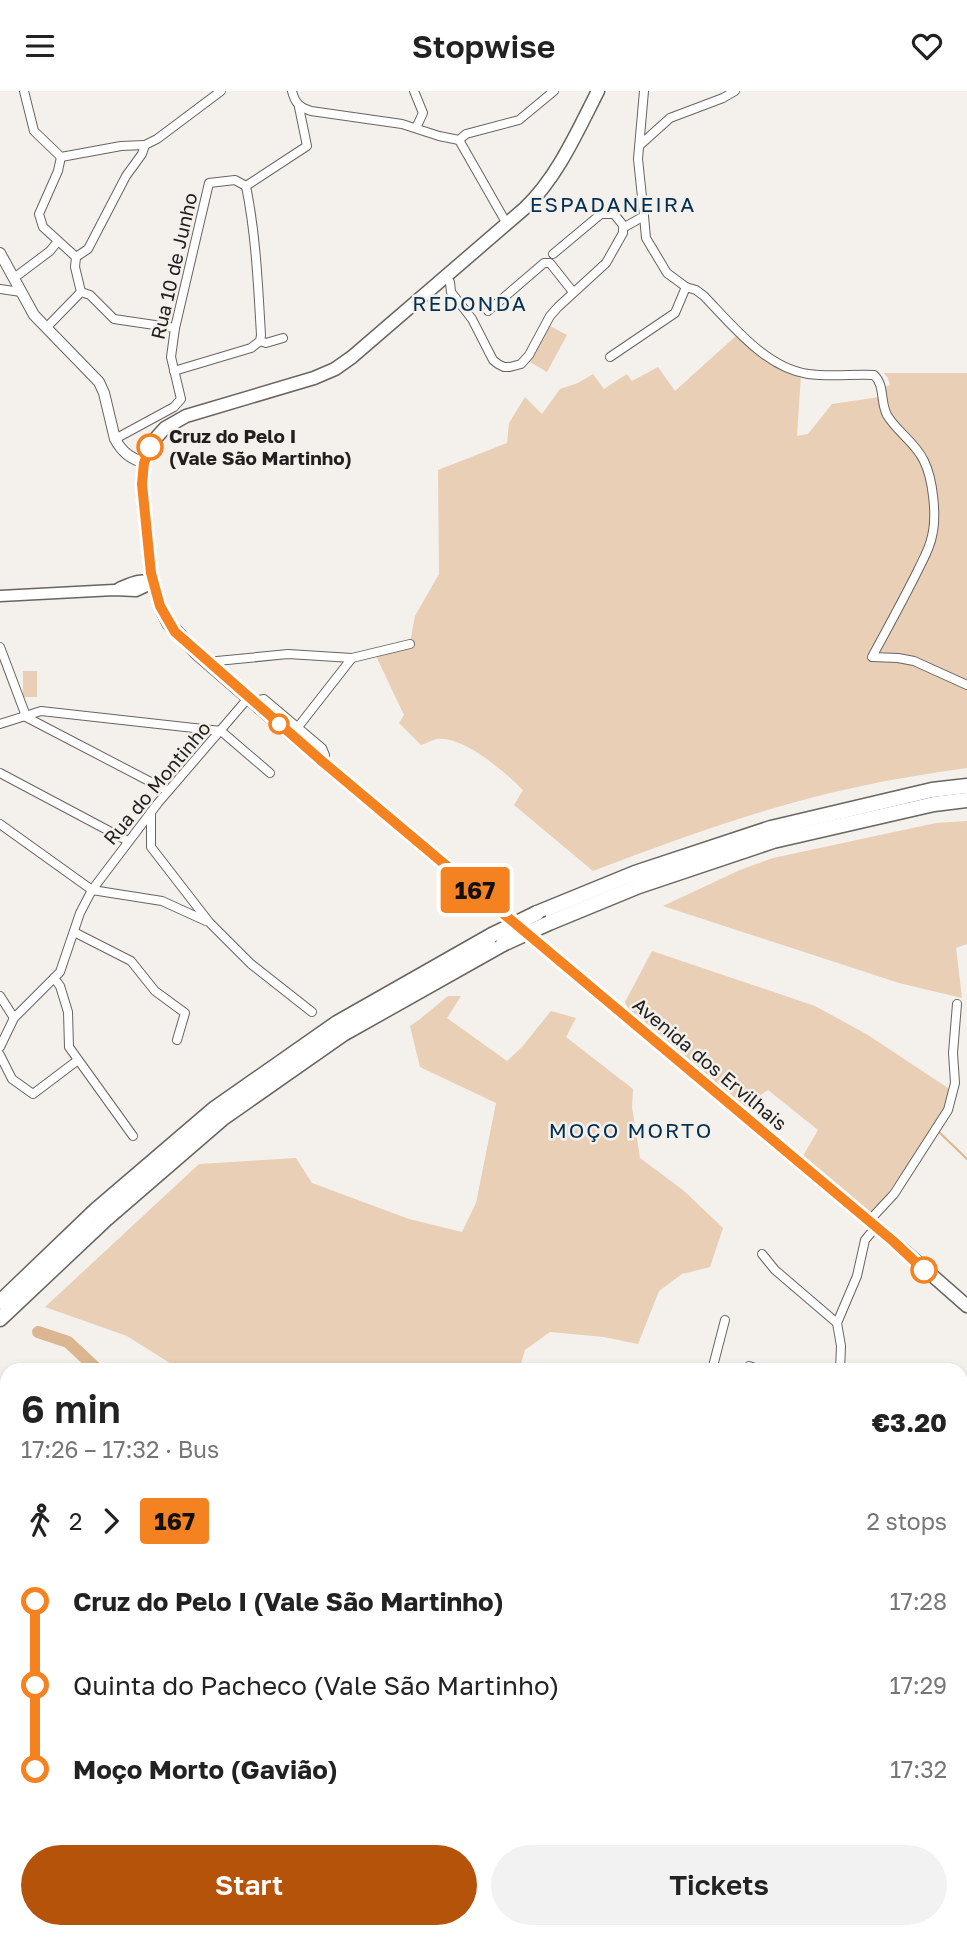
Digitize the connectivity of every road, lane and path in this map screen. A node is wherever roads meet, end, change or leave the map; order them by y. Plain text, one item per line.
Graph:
1 (24, 91) edge
2 (221, 91) edge
3 (292, 91) edge
4 (414, 91) edge
5 (554, 91) edge
6 (598, 91) edge
7 (644, 91) edge
8 (735, 91) edge
9 (299, 107) junction
10 (416, 128) junction
11 (459, 140) junction
12 (145, 145) junction
13 (640, 145) junction
14 (61, 157) junction
15 (246, 186) junction
16 (644, 216) junction
17 (507, 224) junction
18 (623, 229) junction
19 (58, 241) junction
20 (0, 254) edge
21 (553, 254) dead end
22 (76, 257) junction
23 (13, 278) junction
24 (441, 280) junction
25 (687, 287) junction
26 (0, 289) edge
27 (21, 292) junction
28 (80, 292) junction
29 (573, 292) junction
30 (488, 311) dead end
31 (46, 328) junction
32 (175, 328) junction
33 (283, 338) dead end
34 (260, 341) junction
35 (610, 357) dead end
36 (174, 371) junction
37 (115, 439) junction
38 (144, 463) junction
39 (149, 559) junction
40 (153, 583) junction
41 (133, 587) junction
42 (0, 596) edge
43 (164, 615) junction
44 (410, 644) dead end
45 (0, 647) edge
46 (352, 658) junction
47 (213, 666) junction
48 (967, 685) edge
49 (251, 699) junction
50 (25, 716) junction
51 (0, 724) edge
52 (298, 727) junction
53 (221, 730) junction
54 (323, 762) junction
55 (0, 773) edge
56 (270, 773) dead end
57 (967, 786) edge
58 (168, 791) junction
59 (967, 800) edge
60 (151, 812) junction
61 (0, 824) edge
62 (128, 841) junction
63 (92, 890) junction
64 (543, 918) junction
65 (209, 922) junction
66 (74, 933) junction
67 (498, 939) junction
68 (54, 978) junction
69 (0, 996) edge
70 (957, 1004) dead end
71 (312, 1012) dead end
72 (14, 1019) junction
73 (177, 1040) dead end
74 (0, 1047) edge
75 (0, 1055) edge
76 (78, 1060) junction
77 (133, 1136) dead end
78 (872, 1225) junction
79 (762, 1254) dead end
80 (0, 1302) edge
81 (967, 1306) edge
82 (0, 1319) edge
83 (725, 1320) dead end
84 (836, 1323) junction
85 (714, 1363) edge
86 (840, 1363) edge

1 - 14 street
2 - 12 street
3 - 9 street
4 - 10 street
5 - 11 street
6 - 17 main road
7 - 13 street
8 - 13 street
9 - 10 street
9 - 15 street
10 - 11 street
11 - 17 street
12 - 14 street
12 - 22 street
13 - 16 street
14 - 19 street
15 - 32 street, Rua 10 de Junho
15 - 34 street
16 - 18 street
16 - 25 street
17 - 24 main road
18 - 21 street
18 - 29 street
19 - 22 street
19 - 23 street
20 - 23 street
22 - 28 street
23 - 27 street
24 - 29 street
24 - 38 main road
25 - 35 street
25 - 48 street
26 - 27 street
27 - 31 street
28 - 31 street
28 - 32 street
29 - 30 street
31 - 37 street
32 - 36 street, Rua 10 de Junho
33 - 34 street
34 - 36 street
36 - 37 street, Rua 10 de Junho
37 - 38 street
38 - 39 main road
39 - 40 main road
39 - 41 main road
40 - 41 main road
40 - 43 main road
41 - 42 main road
41 - 43 main road
43 - 47 main road, Avenida dos Ervilhais
44 - 46 street
45 - 50 street
46 - 47 street
46 - 52 street
47 - 49 main road, Avenida dos Ervilhais
49 - 52 street
49 - 53 street, Rua do Montinho
49 - 54 main road, Avenida dos Ervilhais
50 - 51 street
50 - 53 street
50 - 58 street
52 - 54 street
53 - 56 street
53 - 58 street, Rua do Montinho
54 - 78 main road, Avenida dos Ervilhais
55 - 62 street
57 - 64 highway
58 - 60 street, Rua do Montinho
59 - 64 highway
60 - 62 street, Rua do Montinho
60 - 65 street
61 - 63 street
62 - 63 street, Rua do Montinho
63 - 65 street
63 - 66 street, Rua do Montinho
64 - 67 highway, bridge
65 - 71 street
66 - 68 street, Rua do Montinho
66 - 73 street
67 - 80 highway
67 - 82 highway
68 - 72 street, Rua do Montinho
68 - 76 street
69 - 72 street
70 - 78 street
72 - 74 street, Rua do Montinho
75 - 76 street
76 - 77 street
78 - 81 main road, Avenida dos Ervilhais
78 - 84 street
79 - 84 street
83 - 85 street
84 - 86 street

